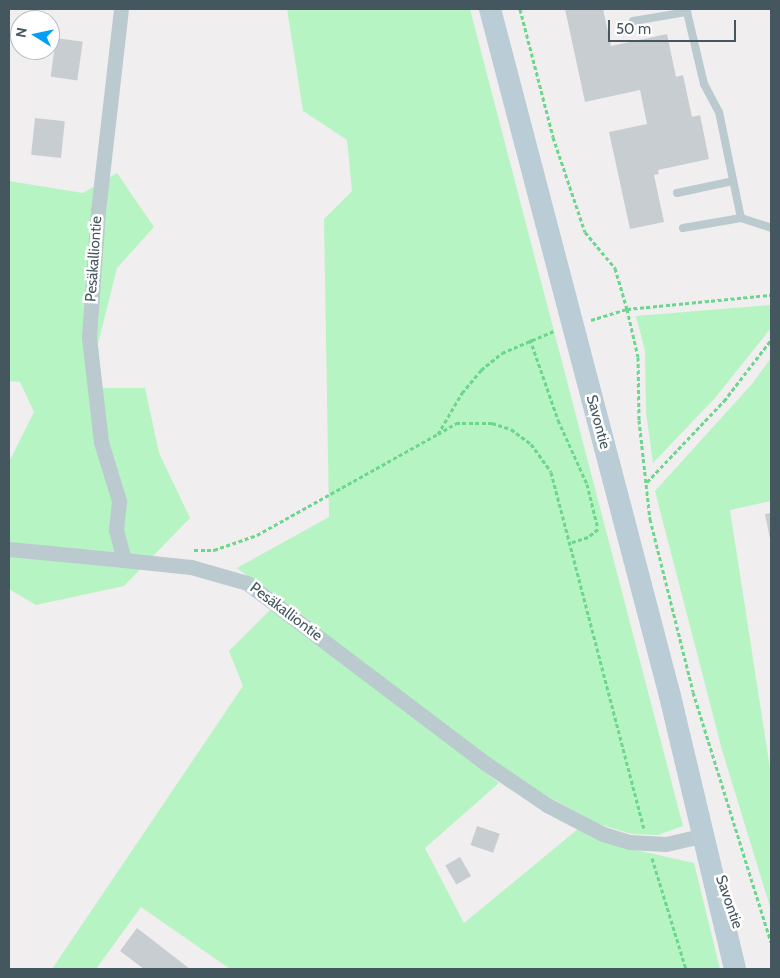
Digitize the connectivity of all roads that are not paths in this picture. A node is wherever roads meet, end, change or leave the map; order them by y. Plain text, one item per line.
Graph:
1 (121, 9) edge
2 (490, 9) edge
3 (633, 21) dead end
4 (733, 181) junction
5 (677, 193) dead end
6 (741, 218) junction
7 (682, 228) dead end
8 (771, 228) edge
9 (9, 549) edge
10 (124, 560) junction
11 (705, 835) junction
12 (735, 969) edge
13 (752, 969) edge

1 - 10 street, Pesäkalliontie
2 - 11 main road, Savontie
3 - 4 lane
4 - 5 lane
4 - 6 lane
6 - 7 lane
6 - 8 lane
9 - 10 street
10 - 11 street, Pesäkalliontie
11 - 12 main road, Savontie
11 - 13 main road, Savontie

